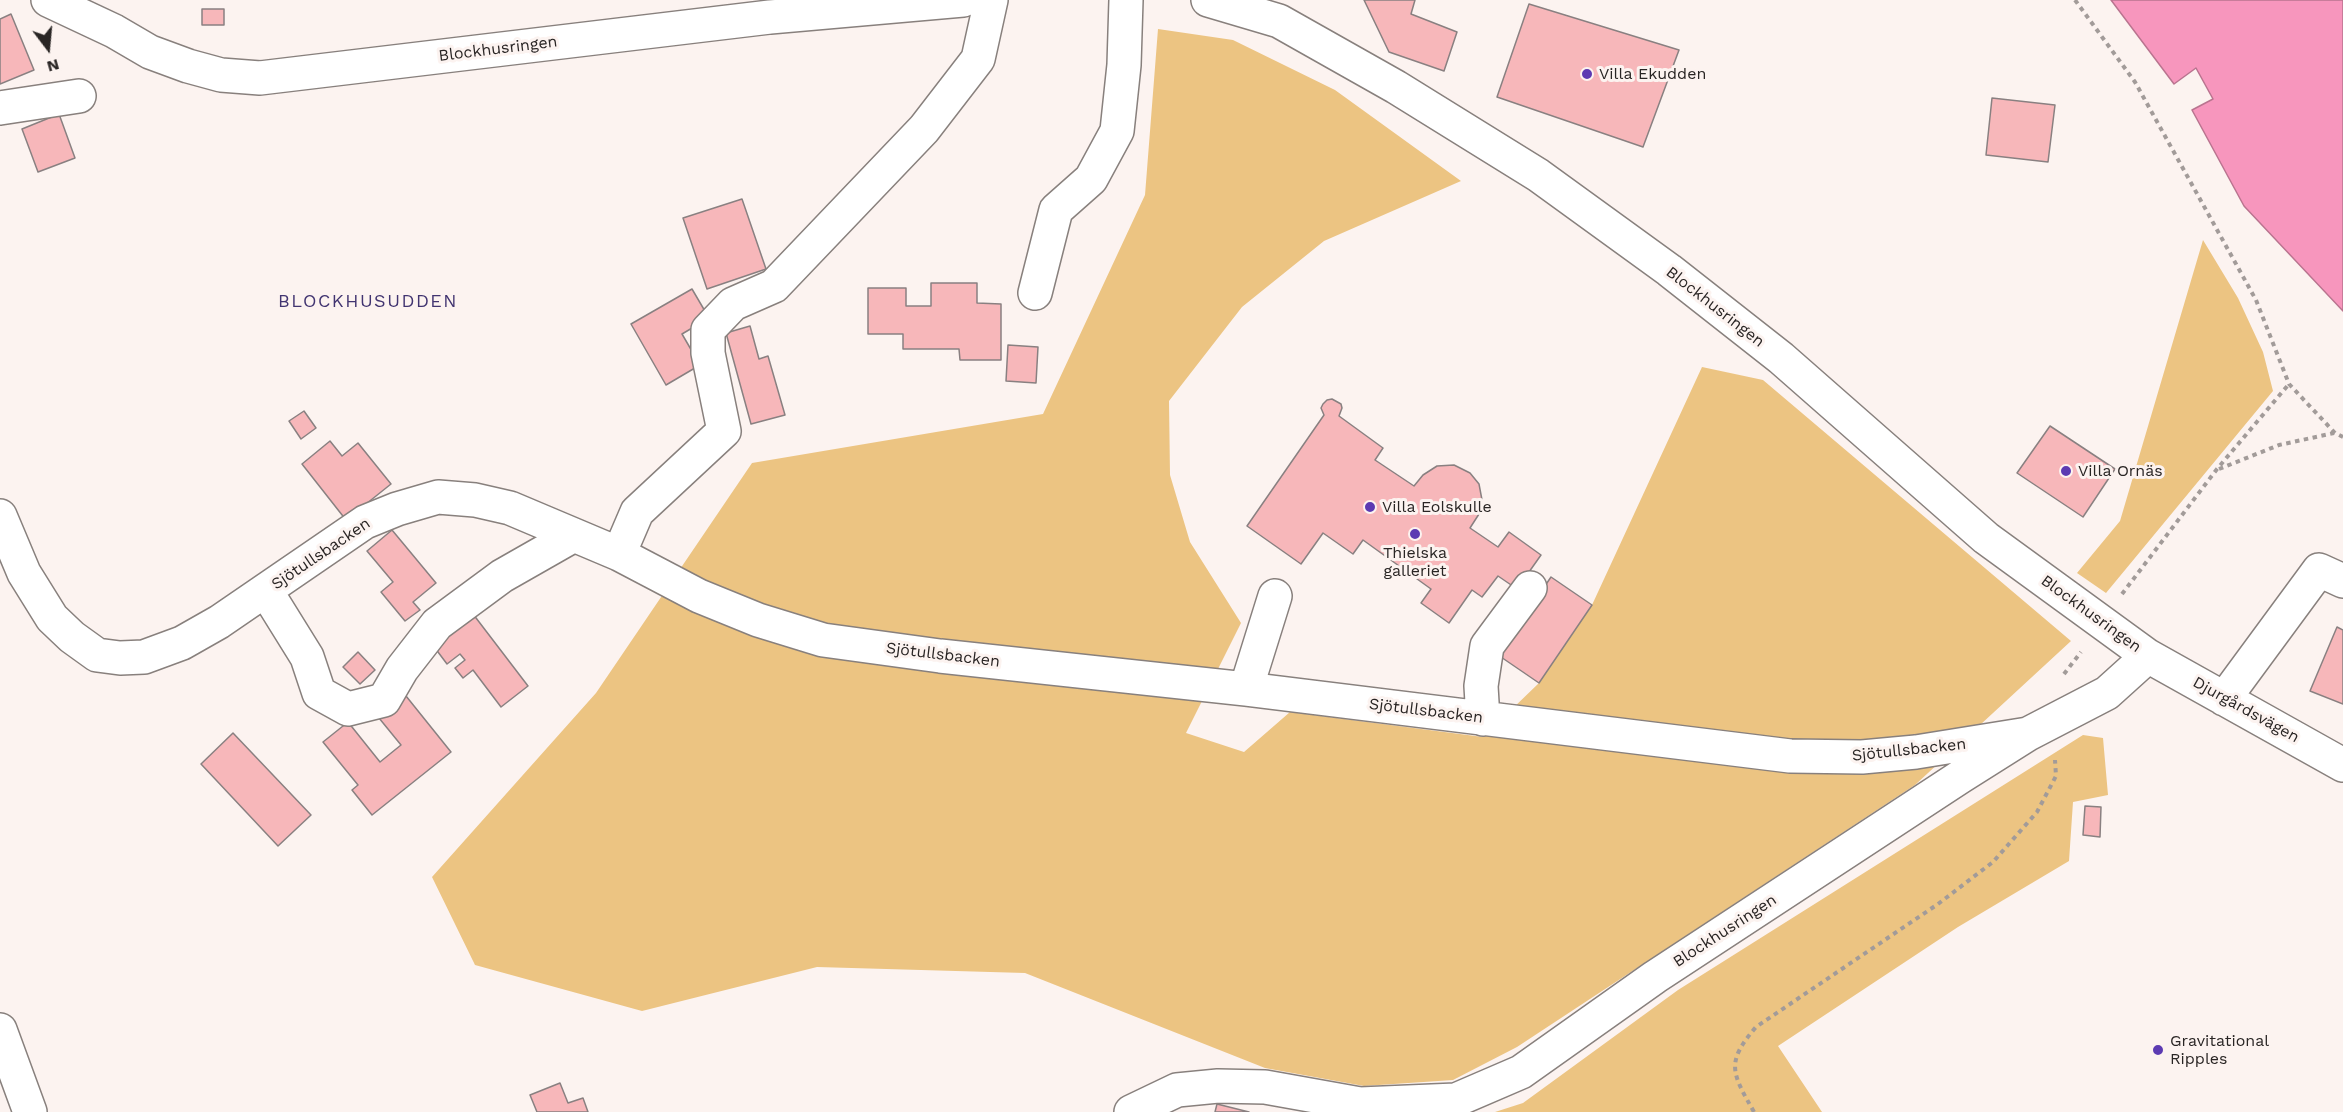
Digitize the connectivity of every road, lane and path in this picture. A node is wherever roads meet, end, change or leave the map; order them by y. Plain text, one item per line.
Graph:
1 (48, 0) edge
2 (963, 0) edge
3 (991, 0) edge
4 (1126, 0) edge
5 (1208, 0) edge
6 (2075, 0) edge
7 (79, 96) dead end
8 (0, 108) edge
9 (1035, 292) dead end
10 (2289, 384) junction
11 (2335, 433) junction
12 (2343, 437) edge
13 (2217, 469) junction
14 (0, 516) edge
15 (574, 535) junction
16 (619, 554) junction
17 (2343, 581) edge
18 (1530, 588) dead end
19 (266, 591) junction
20 (1275, 596) dead end
21 (2104, 623) junction
22 (2148, 656) junction
23 (1246, 688) junction
24 (2224, 699) junction
25 (1483, 718) junction
26 (2040, 728) junction
27 (2343, 765) edge
28 (0, 1030) edge
29 (18, 1104) edge
30 (1131, 1112) edge
31 (1754, 1112) edge

1 - 2 street, Blockhusringen
3 - 16 street
4 - 9 street
5 - 21 street, Blockhusringen
6 - 10 path
7 - 8 street
10 - 11 path
10 - 13 path
11 - 12 path
11 - 13 path
13 - 21 path
14 - 19 street, Sjötullsbacken
15 - 16 street, Sjötullsbacken
15 - 19 street, Sjötullsbacken
15 - 19 street
16 - 23 street, Sjötullsbacken
17 - 24 street
18 - 25 street
20 - 23 street
21 - 22 street, Blockhusringen
21 - 26 path
22 - 24 street, Djurgårdsvägen
22 - 26 street, Blockhusringen
23 - 25 street, Sjötullsbacken
24 - 27 street, Djurgårdsvägen
25 - 26 street, Sjötullsbacken
26 - 30 street, Blockhusringen
26 - 31 path
28 - 29 street

